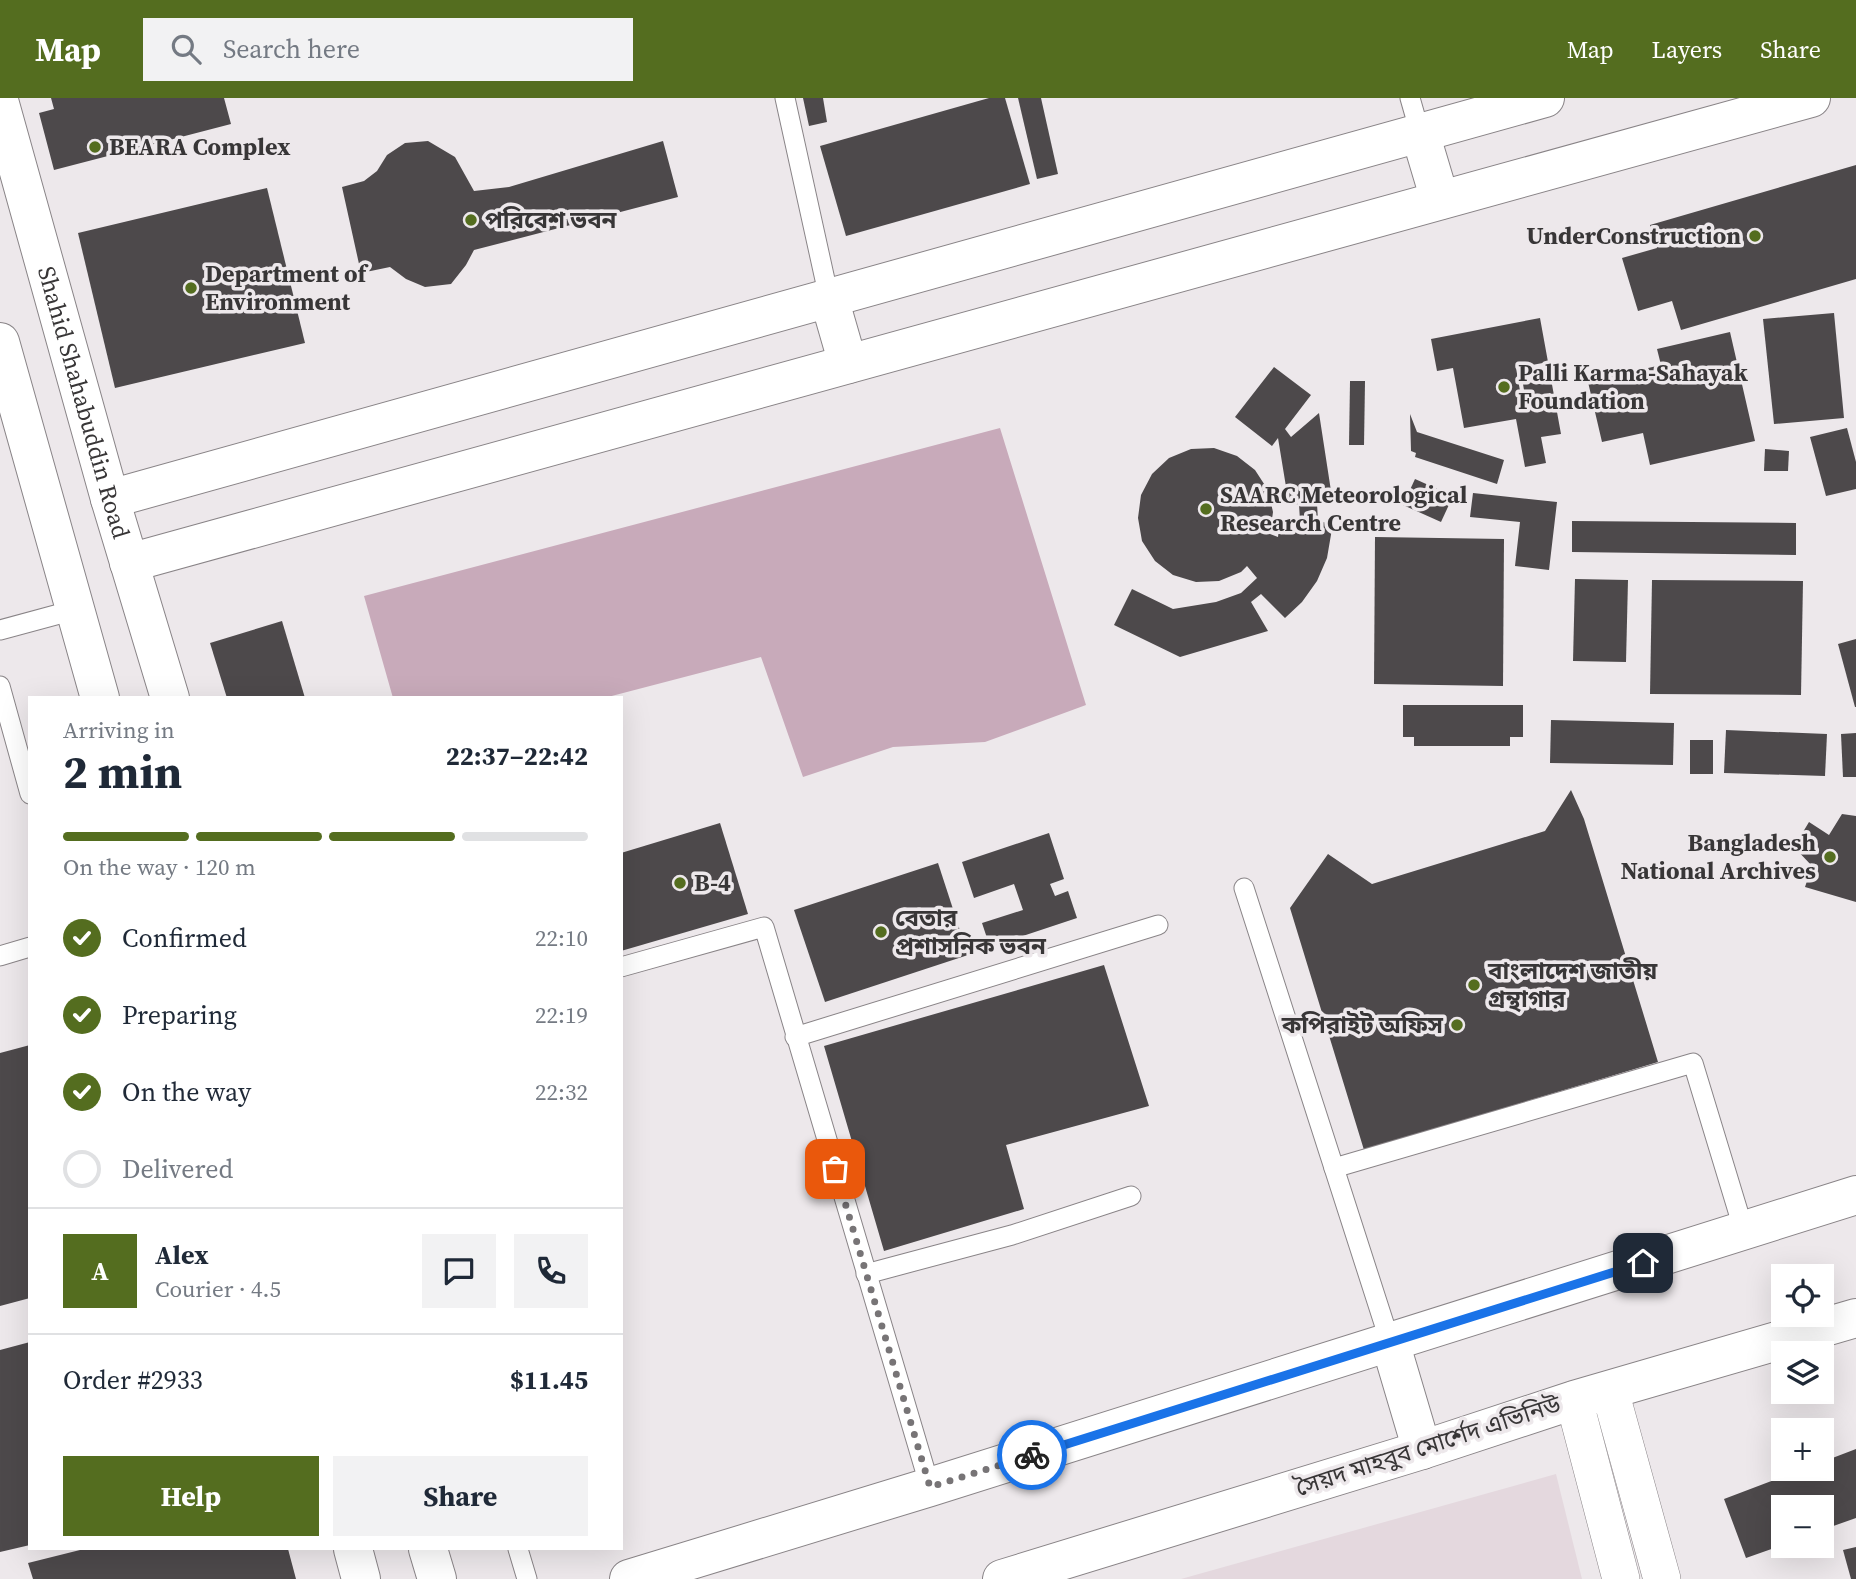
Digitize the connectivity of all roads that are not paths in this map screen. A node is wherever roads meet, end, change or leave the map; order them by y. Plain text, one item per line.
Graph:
1 (785, 98) edge
2 (1545, 98) edge
3 (1811, 98) edge
4 (0, 104) edge
5 (1415, 116) edge
6 (6, 157) edge
7 (13, 192) edge
8 (1440, 200) junction
9 (829, 298) junction
10 (0, 342) edge
11 (848, 364) junction
12 (110, 499) junction
13 (129, 564) junction
14 (74, 610) junction
15 (0, 630) edge
16 (0, 686) edge
17 (99, 696) edge
18 (169, 696) edge
19 (28, 787) edge
20 (1244, 888) dead end
21 (1158, 925) dead end
22 (28, 948) edge
23 (0, 956) edge
24 (623, 966) edge
25 (795, 1037) junction
26 (1334, 1168) junction
27 (1856, 1195) edge
28 (1131, 1196) dead end
29 (1744, 1231) junction
30 (866, 1274) junction
31 (1856, 1318) edge
32 (1390, 1342) junction
33 (1592, 1395) junction
34 (1422, 1450) junction
35 (930, 1487) junction
36 (353, 1550) edge
37 (428, 1550) edge
38 (518, 1550) edge
39 (362, 1579) edge
40 (437, 1579) edge
41 (527, 1579) edge
42 (629, 1579) edge
43 (1002, 1579) edge
44 (1621, 1579) edge
45 (1662, 1579) edge

1 - 9 lane
2 - 5 street
3 - 8 street
4 - 6 street, Shahid Shahabuddin Road
5 - 8 street
5 - 9 street
6 - 7 street, Shahid Shahabuddin Road
7 - 12 street, Shahid Shahabuddin Road
8 - 11 street
9 - 11 street
9 - 12 street
10 - 14 street
11 - 13 street
12 - 13 street, Shahid Shahabuddin Road
13 - 18 street, Shahid Shahabuddin Road
14 - 15 lane
14 - 17 street
16 - 19 lane
20 - 26 lane
21 - 25 lane
22 - 23 lane
24 - 25 lane
25 - 30 lane
26 - 29 lane
26 - 32 lane
27 - 29 street
28 - 30 lane
29 - 32 street
30 - 35 lane
31 - 33 street, সৈয়দ মাহবুব মোর্শেদ এভিনিউ
32 - 34 street
32 - 35 street
33 - 34 street, সৈয়দ মাহবুব মোর্শেদ এভিনিউ
33 - 44 street
33 - 45 street
34 - 43 street, সৈয়দ মাহবুব মোর্শেদ এভিনিউ
35 - 42 street
36 - 39 street
37 - 40 street
38 - 41 lane

